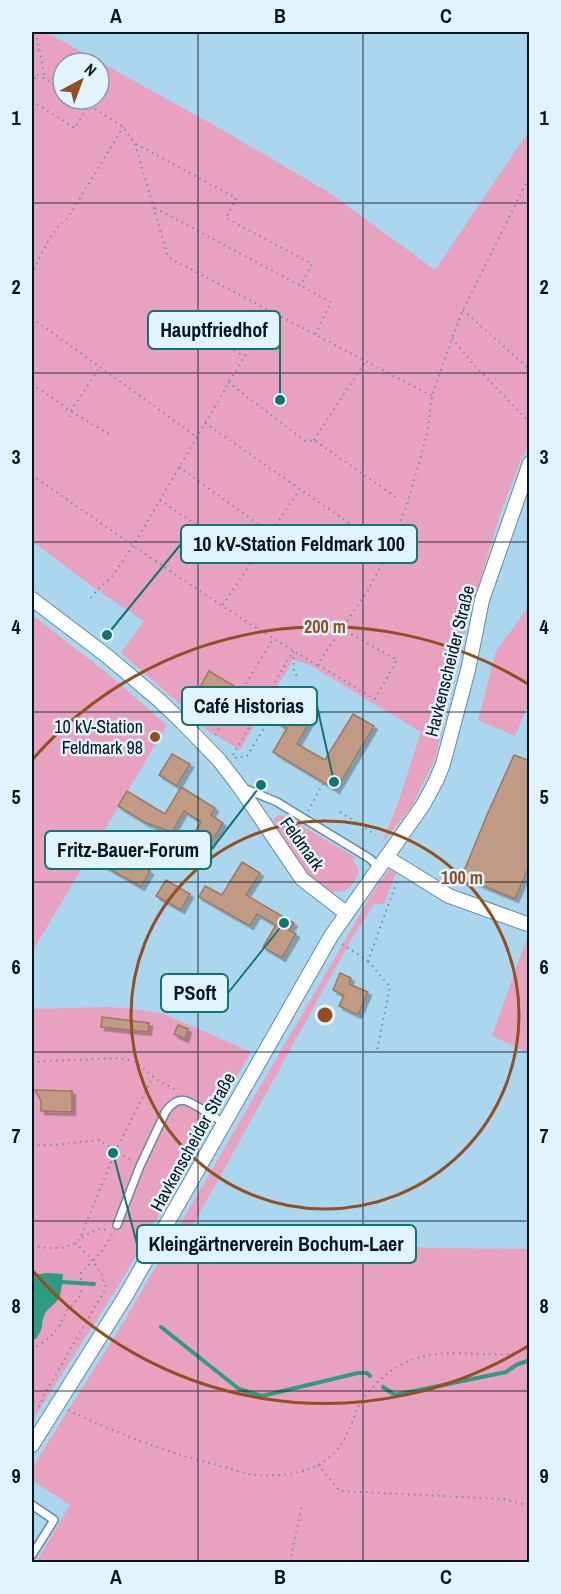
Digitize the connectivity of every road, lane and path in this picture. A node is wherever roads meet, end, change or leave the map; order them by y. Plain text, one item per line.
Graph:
1 (36, 32) edge
2 (39, 49) junction
3 (32, 50) edge
4 (32, 72) edge
5 (37, 74) junction
6 (45, 79) junction
7 (51, 82) edge
8 (32, 84) edge
9 (32, 101) edge
10 (85, 111) edge
11 (99, 111) edge
12 (123, 127) junction
13 (135, 144) junction
14 (530, 175) edge
15 (154, 208) junction
16 (32, 274) edge
17 (300, 286) junction
18 (463, 310) junction
19 (271, 311) junction
20 (186, 314) dead end
21 (32, 318) edge
22 (315, 334) junction
23 (452, 338) junction
24 (244, 357) junction
25 (365, 362) junction
26 (100, 367) junction
27 (530, 370) edge
28 (228, 382) junction
29 (32, 384) edge
30 (432, 396) junction
31 (71, 411) junction
32 (70, 417) dead end
33 (205, 423) junction
34 (530, 423) edge
35 (112, 436) dead end
36 (197, 437) junction
37 (314, 440) junction
38 (530, 463) edge
39 (179, 467) junction
40 (32, 475) edge
41 (299, 490) junction
42 (397, 498) dead end
43 (160, 500) junction
44 (271, 533) junction
45 (133, 546) junction
46 (389, 551) junction
47 (251, 562) junction
48 (91, 598) dead end
49 (32, 599) edge
50 (223, 606) junction
51 (342, 629) junction
52 (273, 639) junction
53 (293, 651) junction
54 (317, 665) junction
55 (297, 677) dead end
56 (229, 712) junction
57 (274, 717) dead end
58 (250, 725) junction
59 (207, 748) junction
60 (324, 782) dead end
61 (239, 786) junction
62 (308, 811) dead end
63 (340, 812) dead end
64 (376, 835) dead end
65 (382, 862) junction
66 (402, 867) junction
67 (346, 914) junction
68 (530, 925) edge
69 (331, 936) junction
70 (368, 961) junction
71 (377, 1050) dead end
72 (32, 1062) edge
73 (153, 1076) junction
74 (189, 1101) junction
75 (224, 1123) junction
76 (32, 1145) edge
77 (116, 1150) junction
78 (140, 1166) junction
79 (117, 1225) dead end
80 (80, 1238) junction
81 (76, 1243) junction
82 (32, 1246) edge
83 (93, 1261) junction
84 (530, 1348) edge
85 (32, 1350) edge
86 (57, 1405) junction
87 (38, 1408) dead end
88 (32, 1445) edge
89 (318, 1465) junction
90 (32, 1505) edge
91 (302, 1505) dead end
92 (530, 1506) edge
93 (32, 1555) edge
94 (290, 1563) edge

1 - 2 path
2 - 3 path
2 - 6 path
4 - 5 path
5 - 6 path
5 - 8 path
6 - 7 path
9 - 10 path
11 - 12 path
12 - 13 path
12 - 16 path
13 - 15 path
13 - 17 path
14 - 18 path
15 - 17 path
15 - 19 path
17 - 22 path
18 - 23 path
18 - 27 path
19 - 22 path
19 - 24 path
20 - 24 path
21 - 26 path
22 - 25 path
23 - 30 path
23 - 34 path
24 - 28 path
25 - 30 path
25 - 37 path
26 - 31 path
26 - 36 path
28 - 33 path
28 - 37 path
29 - 31 path
30 - 46 path
31 - 32 path
31 - 35 path
33 - 36 path
33 - 41 path
36 - 39 path
37 - 42 path
38 - 65 street, Havkenscheider Straße
39 - 43 path
39 - 44 path
40 - 45 path
41 - 44 path
41 - 46 path
43 - 45 path
43 - 47 path
44 - 47 path
45 - 48 path
45 - 50 path
46 - 51 path
47 - 50 path
49 - 59 street, Feldmark
50 - 52 path
51 - 54 path
51 - 54 path
52 - 53 path
52 - 56 path
53 - 54 path
53 - 55 path
53 - 58 path
56 - 58 path
56 - 59 path
57 - 58 path
59 - 61 street, Feldmark
60 - 62 path
61 - 65 lane, Feldmark
61 - 67 street, Feldmark
63 - 64 path
65 - 66 street
65 - 67 street, Havkenscheider Straße
66 - 68 street
66 - 70 path
67 - 69 street, Havkenscheider Straße
69 - 70 path
69 - 75 street, Havkenscheider Straße
70 - 71 path
72 - 73 path
73 - 74 path
73 - 77 path
74 - 75 lane
74 - 78 lane
75 - 86 street, Havkenscheider Straße
76 - 77 path
77 - 78 path
77 - 80 path
78 - 79 lane
80 - 81 path
80 - 83 path
81 - 82 path
81 - 83 path
83 - 85 path
83 - 87 path
84 - 89 path
86 - 88 street, Havkenscheider Straße
86 - 89 path
89 - 92 path
90 - 93 lane
91 - 94 path

